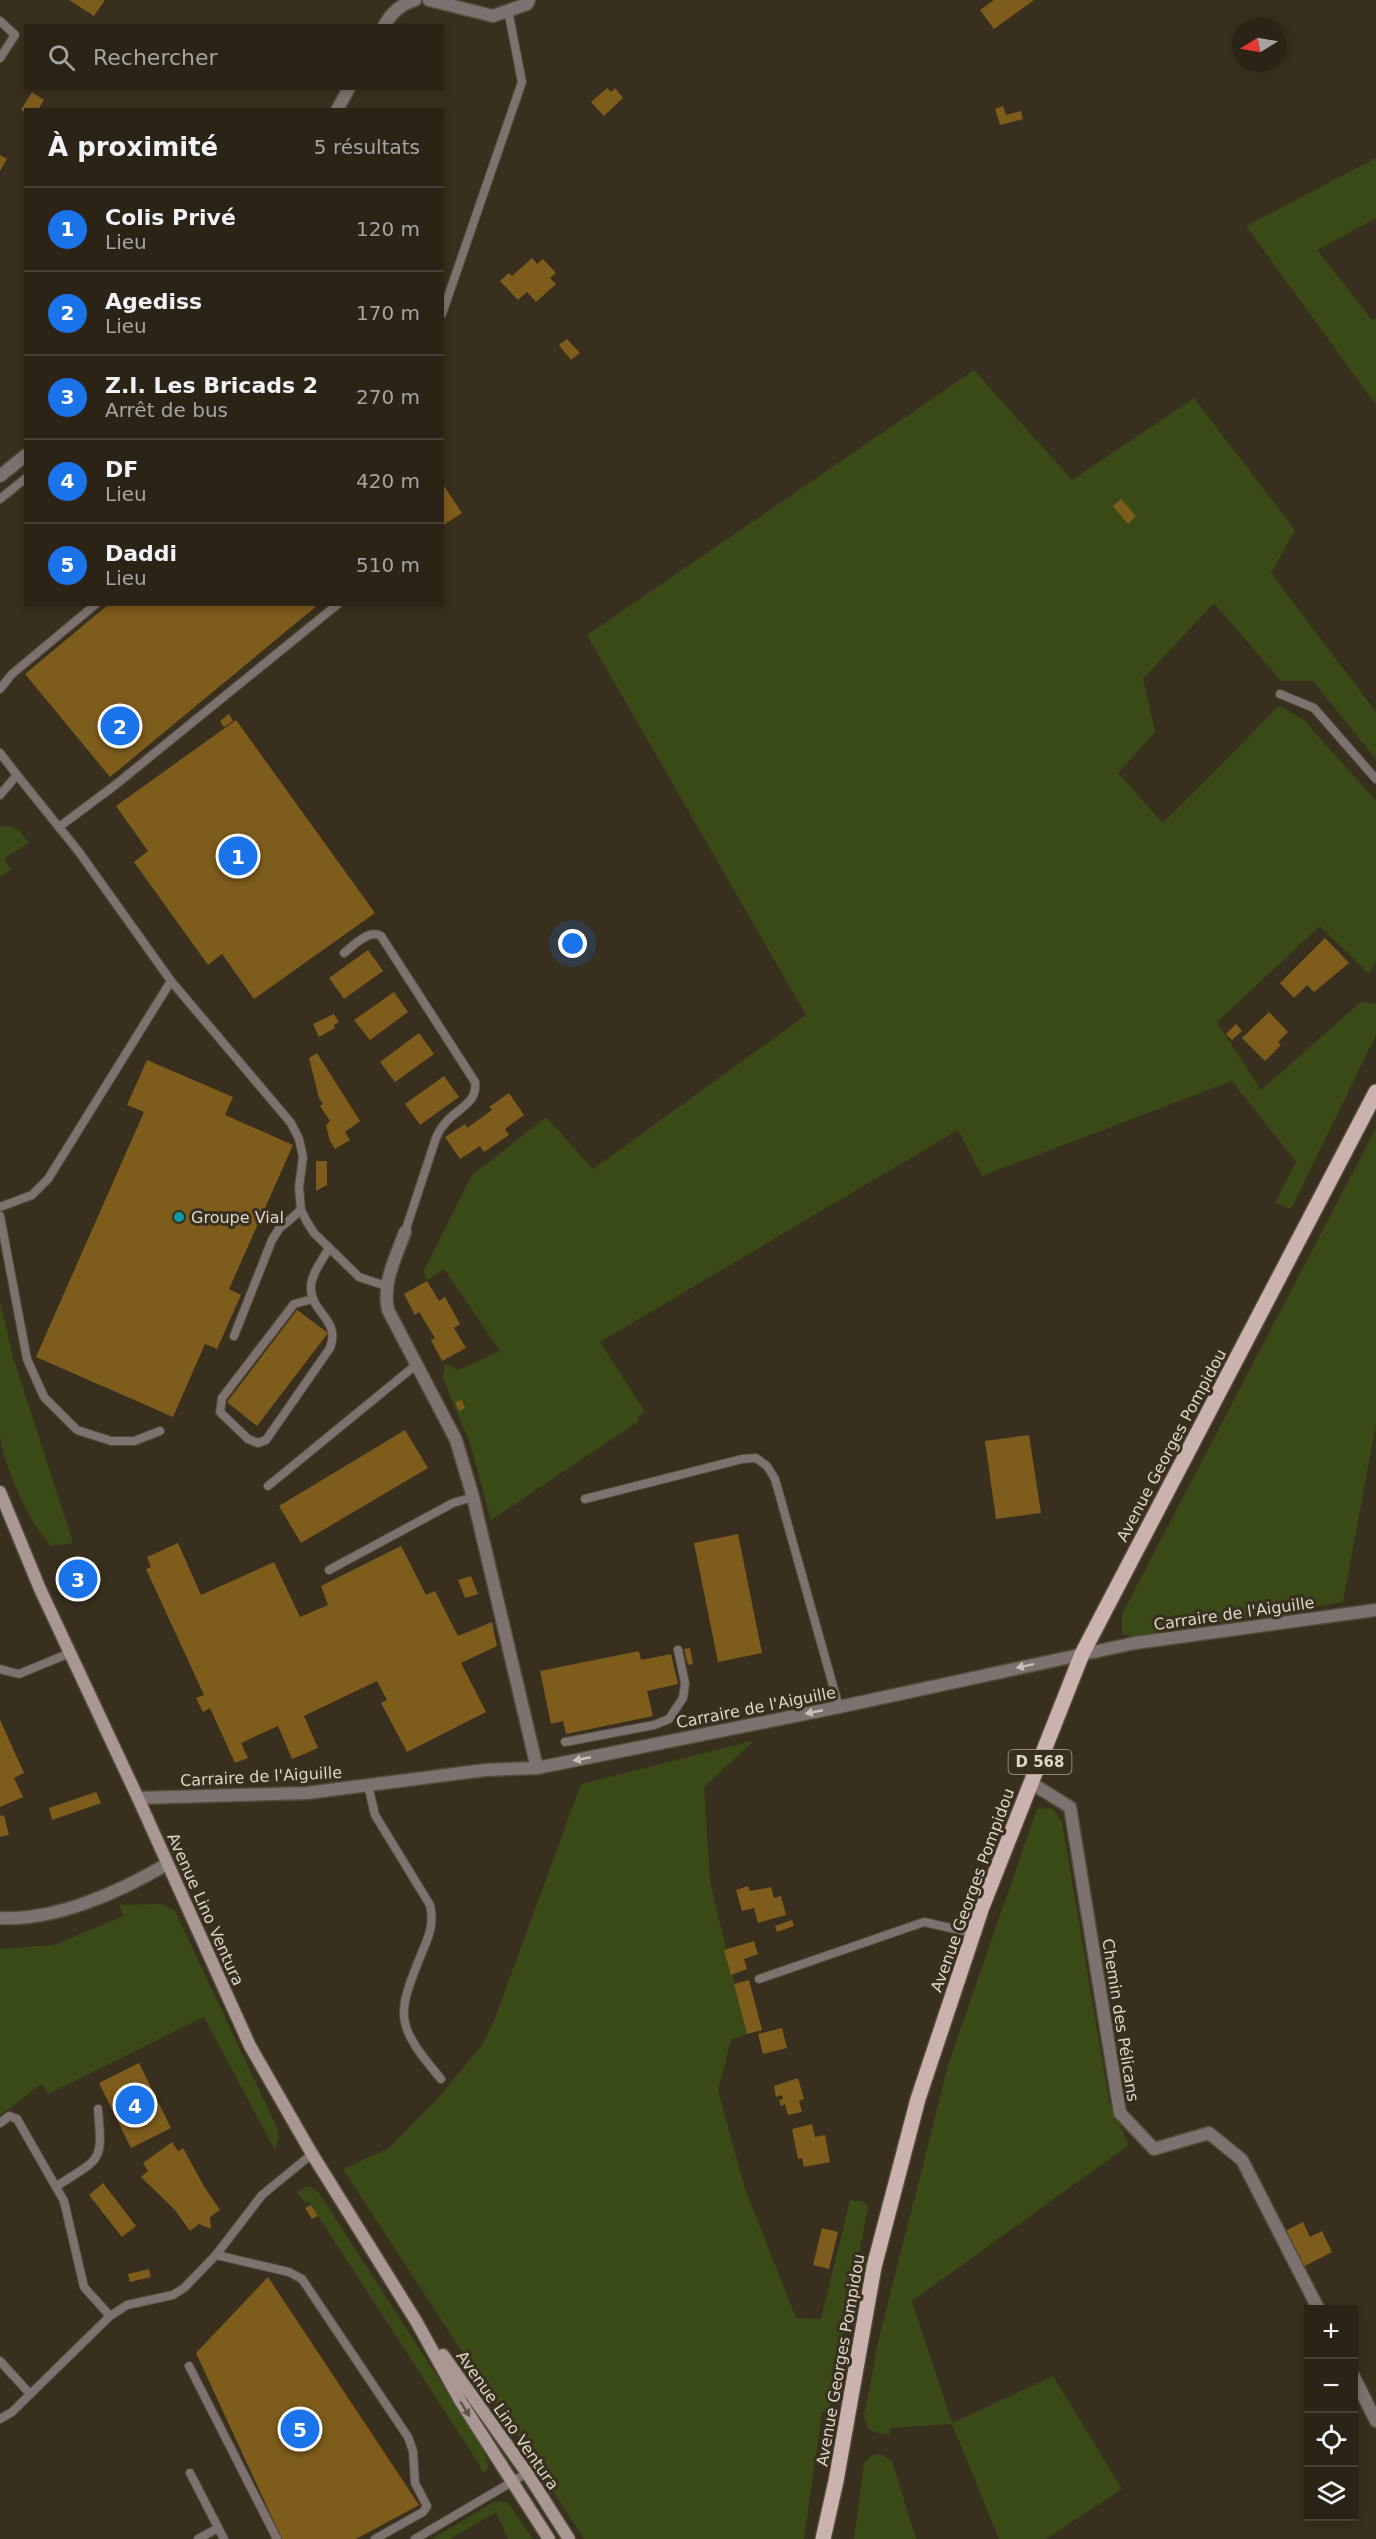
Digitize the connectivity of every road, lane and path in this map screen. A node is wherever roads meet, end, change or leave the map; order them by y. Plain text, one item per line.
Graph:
1 (429, 0) edge
2 (528, 0) edge
3 (407, 1) edge
4 (508, 10) junction
5 (0, 21) edge
6 (386, 24) edge
7 (0, 58) edge
8 (348, 90) edge
9 (338, 108) edge
10 (444, 308) edge
11 (24, 457) edge
12 (0, 476) edge
13 (24, 480) edge
14 (0, 499) edge
15 (94, 606) edge
16 (336, 606) edge
17 (0, 689) edge
18 (1280, 694) dead end
19 (0, 753) edge
20 (17, 775) junction
21 (1376, 779) edge
22 (0, 795) edge
23 (59, 827) junction
24 (344, 953) dead end
25 (171, 981) junction
26 (1376, 1092) edge
27 (0, 1208) edge
28 (302, 1210) junction
29 (0, 1216) edge
30 (405, 1232) joint
31 (329, 1248) junction
32 (386, 1286) junction
33 (313, 1299) junction
34 (234, 1336) dead end
35 (417, 1364) junction
36 (160, 1431) dead end
37 (268, 1486) dead end
38 (0, 1492) edge
39 (473, 1497) junction
40 (585, 1499) dead end
41 (329, 1570) dead end
42 (1376, 1610) edge
43 (678, 1650) dead end
44 (70, 1653) junction
45 (1082, 1654) junction
46 (0, 1669) edge
47 (839, 1707) junction
48 (615, 1733) junction
49 (565, 1742) dead end
50 (619, 1752) junction
51 (537, 1768) junction
52 (1031, 1783) junction
53 (368, 1785) junction
54 (138, 1798) junction
55 (167, 1864) junction
56 (0, 1918) edge
57 (973, 1933) junction
58 (759, 1978) dead end
59 (441, 2079) dead end
60 (98, 2109) dead end
61 (0, 2123) edge
62 (312, 2154) junction
63 (57, 2186) junction
64 (216, 2255) junction
65 (1316, 2305) edge
66 (110, 2316) junction
67 (417, 2321) junction
68 (0, 2361) edge
69 (189, 2367) dead end
70 (1358, 2387) edge
71 (30, 2394) junction
72 (0, 2420) edge
73 (1376, 2421) edge
74 (190, 2473) dead end
75 (527, 2473) junction
76 (836, 2481) junction
77 (512, 2482) junction
78 (218, 2528) junction
79 (198, 2539) edge
80 (224, 2539) edge
81 (277, 2539) edge
82 (375, 2539) edge
83 (415, 2539) edge
84 (549, 2539) edge
85 (569, 2539) edge
86 (823, 2539) edge
87 (829, 2539) edge

1 - 4 street
2 - 4 street
3 - 6 street
4 - 10 lane
5 - 7 lane
8 - 9 street
11 - 12 street
13 - 14 lane
15 - 17 lane
16 - 23 lane
18 - 21 lane
19 - 20 lane
20 - 22 lane
20 - 23 lane
23 - 25 lane
24 - 30 lane
25 - 27 lane
25 - 28 lane
26 - 45 main road, Avenue Georges Pompidou / D 568
28 - 31 lane
28 - 34 lane
29 - 36 lane
30 - 32 street
31 - 32 lane
31 - 33 lane
32 - 35 street
33 - 33 lane
35 - 37 lane
35 - 39 street
38 - 44 main road, Avenue Lino Ventura
39 - 41 lane
39 - 51 street
40 - 47 lane
42 - 45 street, Carraire de l'Aiguille
43 - 48 lane
44 - 46 lane
44 - 54 main road, Avenue Lino Ventura
45 -> 47 street, Carraire de l'Aiguille
45 - 52 main road, Avenue Georges Pompidou / D 568
47 -> 50 street, Carraire de l'Aiguille
48 - 49 lane
48 - 50 lane
50 -> 51 street, Carraire de l'Aiguille
51 - 53 street, Carraire de l'Aiguille
52 - 57 main road, Avenue Georges Pompidou / D 568
52 - 65 street, Chemin des Pélicans
53 - 54 street, Carraire de l'Aiguille
53 - 59 lane
54 - 55 main road, Avenue Lino Ventura
55 - 56 street
55 - 62 main road, Avenue Lino Ventura
57 - 58 lane
57 - 76 main road, Avenue Georges Pompidou / D 568
60 - 63 lane
61 - 63 lane
62 - 64 lane
62 - 67 main road, Avenue Lino Ventura
63 - 66 lane
64 - 66 lane
64 - 82 lane
66 - 71 lane
67 - 75 main road, Avenue Lino Ventura
67 -> 77 main road, Avenue Lino Ventura
68 - 71 lane
69 - 81 lane
70 - 73 street
71 - 72 lane
74 - 78 lane
75 - 77 lane
75 - 85 main road, Avenue Lino Ventura
76 - 86 main road, Avenue Georges Pompidou
76 - 87 main road, Avenue Georges Pompidou
77 - 83 lane
77 - 84 main road, Avenue Lino Ventura
78 - 79 lane
78 - 80 lane

